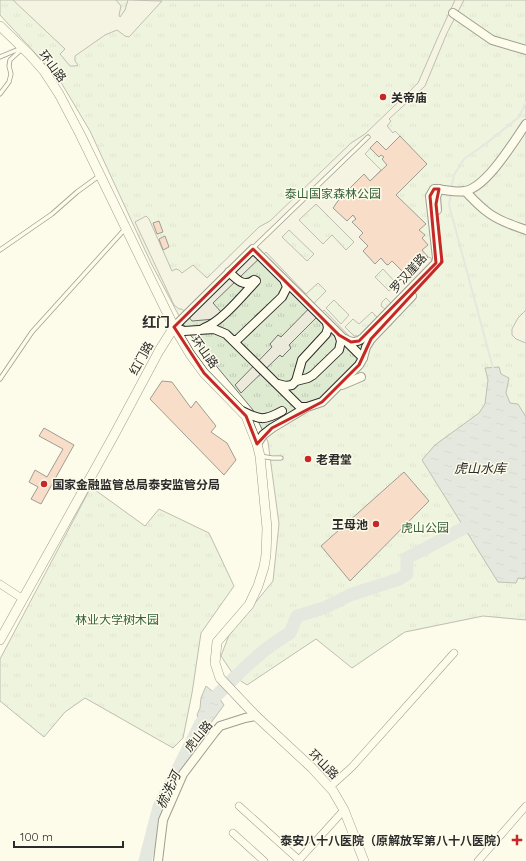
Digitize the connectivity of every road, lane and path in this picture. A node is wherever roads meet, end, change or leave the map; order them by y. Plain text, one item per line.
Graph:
1 (453, 13) dead end
2 (0, 26) edge
3 (22, 48) junction
4 (524, 50) edge
5 (0, 57) edge
6 (0, 94) edge
7 (526, 124) edge
8 (368, 137) dead end
9 (100, 176) junction
10 (439, 189) junction
11 (465, 191) junction
12 (126, 228) junction
13 (526, 230) edge
14 (253, 249) junction
15 (0, 250) edge
16 (229, 272) junction
17 (285, 282) junction
18 (327, 323) junction
19 (174, 327) junction
20 (199, 330) junction
21 (340, 335) junction
22 (232, 340) junction
23 (363, 358) junction
24 (361, 377) dead end
25 (0, 379) edge
26 (296, 381) junction
27 (277, 384) junction
28 (336, 388) junction
29 (307, 407) junction
30 (238, 408) junction
31 (282, 410) dead end
32 (258, 444) junction
33 (260, 456) junction
34 (281, 458) dead end
35 (0, 584) edge
36 (22, 599) junction
37 (0, 640) edge
38 (454, 653) dead end
39 (256, 716) junction
40 (330, 787) junction
41 (239, 806) dead end
42 (526, 806) edge
43 (344, 810) junction
44 (233, 834) dead end
45 (158, 861) edge
46 (264, 861) edge
47 (299, 861) edge
48 (364, 861) edge
49 (478, 861) edge

1 - 4 street
2 - 3 main road, 环山路
3 - 5 lane
3 - 6 lane
3 - 9 main road, 环山路
7 - 11 street
8 - 14 lane, 红门路
9 - 12 main road, 环山路
9 - 15 lane
10 - 11 street
10 - 21 street, 罗汉崖路
10 - 23 street, 罗汉崖路
11 - 13 street
12 - 19 main road, 环山路
12 - 25 lane
14 - 16 street, 红门路
14 - 17 street
16 - 19 street, 红门路
16 - 20 street
17 - 18 street
17 - 22 street
18 - 21 street
18 - 26 street
19 - 20 street
19 - 30 main road, 环山路
19 - 36 main road, 红门路
20 - 22 street
21 - 23 street
21 - 26 street
22 - 27 street
23 - 28 street, 罗汉崖路
24 - 28 street
26 - 27 street
27 - 29 street
28 - 29 street, 罗汉崖路
29 - 32 street, 罗汉崖路
30 - 31 street
30 - 32 main road, 环山路
32 - 33 main road, 环山路
33 - 34 lane
33 - 39 main road, 环山路
35 - 36 street
36 - 37 main road, 红门路
38 - 40 street
39 - 40 main road, 环山路
39 - 45 street, 虎山路
40 - 43 main road, 环山路
41 - 47 street
42 - 49 street
43 - 47 street
43 - 48 main road, 环山路
44 - 46 street

